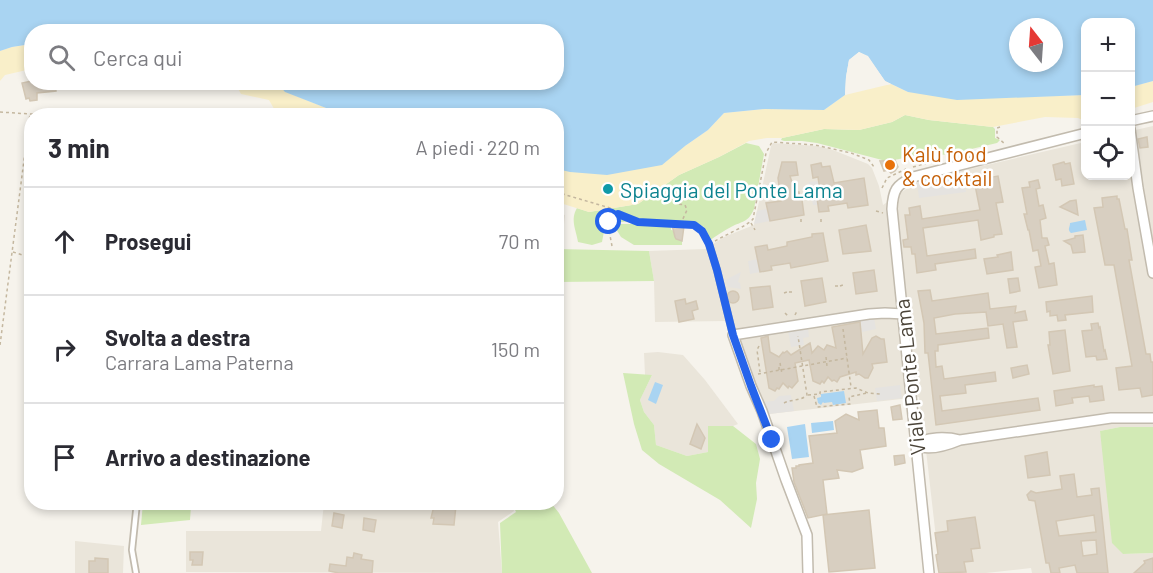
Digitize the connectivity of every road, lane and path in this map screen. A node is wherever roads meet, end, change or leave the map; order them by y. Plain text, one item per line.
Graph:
1 (0, 112) edge
2 (24, 114) edge
3 (1153, 116) edge
4 (1135, 121) edge
5 (1000, 127) dead end
6 (1081, 134) edge
7 (1006, 144) dead end
8 (24, 160) edge
9 (1135, 163) edge
10 (874, 167) dead end
11 (887, 178) dead end
12 (882, 188) dead end
13 (564, 194) edge
14 (669, 198) dead end
15 (876, 211) dead end
16 (884, 213) dead end
17 (618, 214) junction
18 (821, 219) dead end
19 (751, 222) junction
20 (681, 224) junction
21 (821, 224) dead end
22 (755, 230) dead end
23 (709, 244) junction
24 (612, 246) dead end
25 (12, 251) junction
26 (24, 255) edge
27 (1153, 273) edge
28 (792, 292) dead end
29 (786, 293) dead end
30 (797, 311) dead end
31 (785, 313) dead end
32 (904, 314) junction
33 (795, 315) dead end
34 (788, 316) dead end
35 (842, 324) dead end
36 (797, 331) dead end
37 (733, 335) junction
38 (0, 345) edge
39 (759, 346) dead end
40 (848, 358) junction
41 (780, 363) dead end
42 (803, 366) junction
43 (781, 369) junction
44 (760, 373) junction
45 (754, 374) dead end
46 (782, 374) dead end
47 (848, 388) junction
48 (851, 388) junction
49 (868, 393) junction
50 (881, 394) dead end
51 (807, 395) junction
52 (814, 395) junction
53 (849, 397) junction
54 (784, 403) dead end
55 (1153, 418) edge
56 (916, 445) junction
57 (136, 510) edge
58 (136, 573) edge
59 (808, 573) edge
60 (928, 573) edge

1 - 2 path
3 - 4 street
5 - 7 path
6 - 32 street, Viale Ponte Lama
8 - 25 path
9 - 27 street
10 - 19 path
11 - 12 path
13 - 17 path
14 - 20 path
15 - 16 path
17 - 20 path
17 - 24 path
18 - 21 path
19 - 22 path
19 - 23 path
20 - 23 path
23 - 37 lane
25 - 26 path
25 - 38 path
28 - 29 path
30 - 33 path
31 - 34 path
32 - 37 street
32 - 56 street, Viale Ponte Lama
35 - 40 path
36 - 42 path
37 - 59 street
39 - 44 path
40 - 42 path
40 - 48 path
41 - 43 path
42 - 43 path
42 - 51 path
43 - 44 path
43 - 46 path
44 - 45 path
47 - 48 path
47 - 52 path
47 - 53 path
48 - 49 path
49 - 50 path
49 - 53 path
51 - 52 path
51 - 54 path
52 - 53 path
55 - 56 street
56 - 60 street, Viale Ponte Lama
57 - 58 lane

